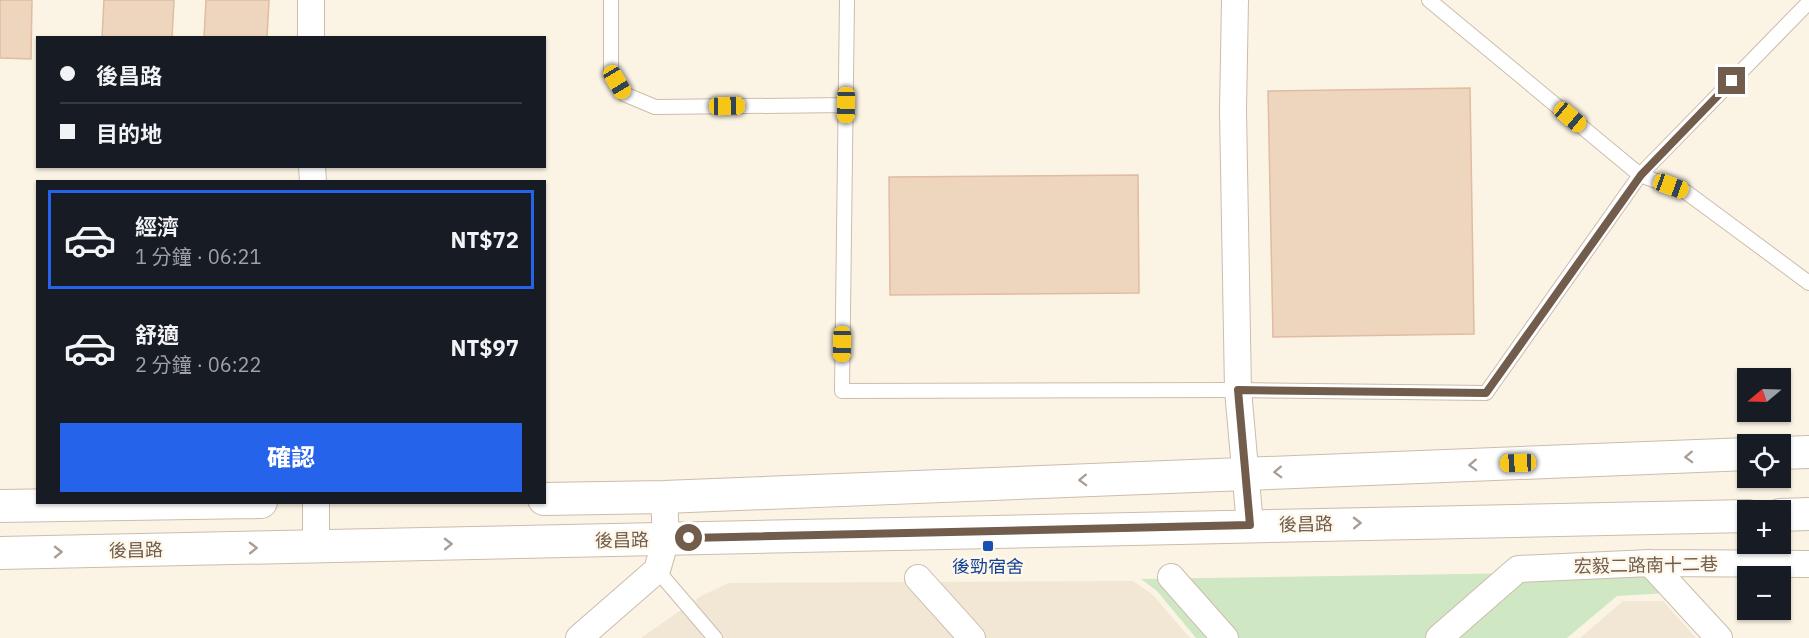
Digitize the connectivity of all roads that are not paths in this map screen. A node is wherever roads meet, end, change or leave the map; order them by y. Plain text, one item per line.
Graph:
1 (311, 0) edge
2 (611, 0) edge
3 (847, 0) edge
4 (1235, 0) edge
5 (1429, 0) edge
6 (1809, 2) edge
7 (311, 36) edge
8 (846, 105) junction
9 (1641, 175) junction
10 (1809, 283) edge
11 (1238, 390) junction
12 (1809, 452) edge
13 (1791, 453) edge
14 (1737, 454) edge
15 (1244, 474) junction
16 (664, 497) junction
17 (546, 499) edge
18 (130, 504) edge
19 (316, 504) edge
20 (0, 506) edge
21 (1809, 514) edge
22 (1791, 515) edge
23 (1737, 516) edge
24 (1250, 525) junction
25 (666, 539) junction
26 (316, 547) junction
27 (0, 553) edge
28 (1650, 563) junction
29 (1809, 564) edge
30 (657, 570) junction
31 (918, 578) dead end
32 (1171, 578) dead end
33 (1447, 636) edge
34 (579, 638) edge
35 (715, 638) edge
36 (971, 638) edge
37 (1225, 638) edge
38 (1719, 638) edge

1 - 7 street
2 - 8 lane
3 - 8 lane
4 - 11 street
5 - 9 lane
6 - 9 lane
8 - 11 lane
9 - 10 lane
9 - 11 lane
11 - 15 street
12 - 13 street
14 -> 15 street
15 -> 16 street
15 - 24 street
16 - 17 street
16 - 25 street
18 - 20 street
19 - 26 street
21 - 22 street
24 -> 23 street, 後昌路
24 - 25 street, 後昌路
26 -> 25 street, 後昌路
25 - 30 street
27 -> 26 street, 後昌路
28 - 29 street, 宏毅二路南十二巷
28 - 33 street, 宏毅二路南十二巷
28 - 38 street
30 - 34 street
30 - 35 lane
31 - 36 street
32 - 37 street

